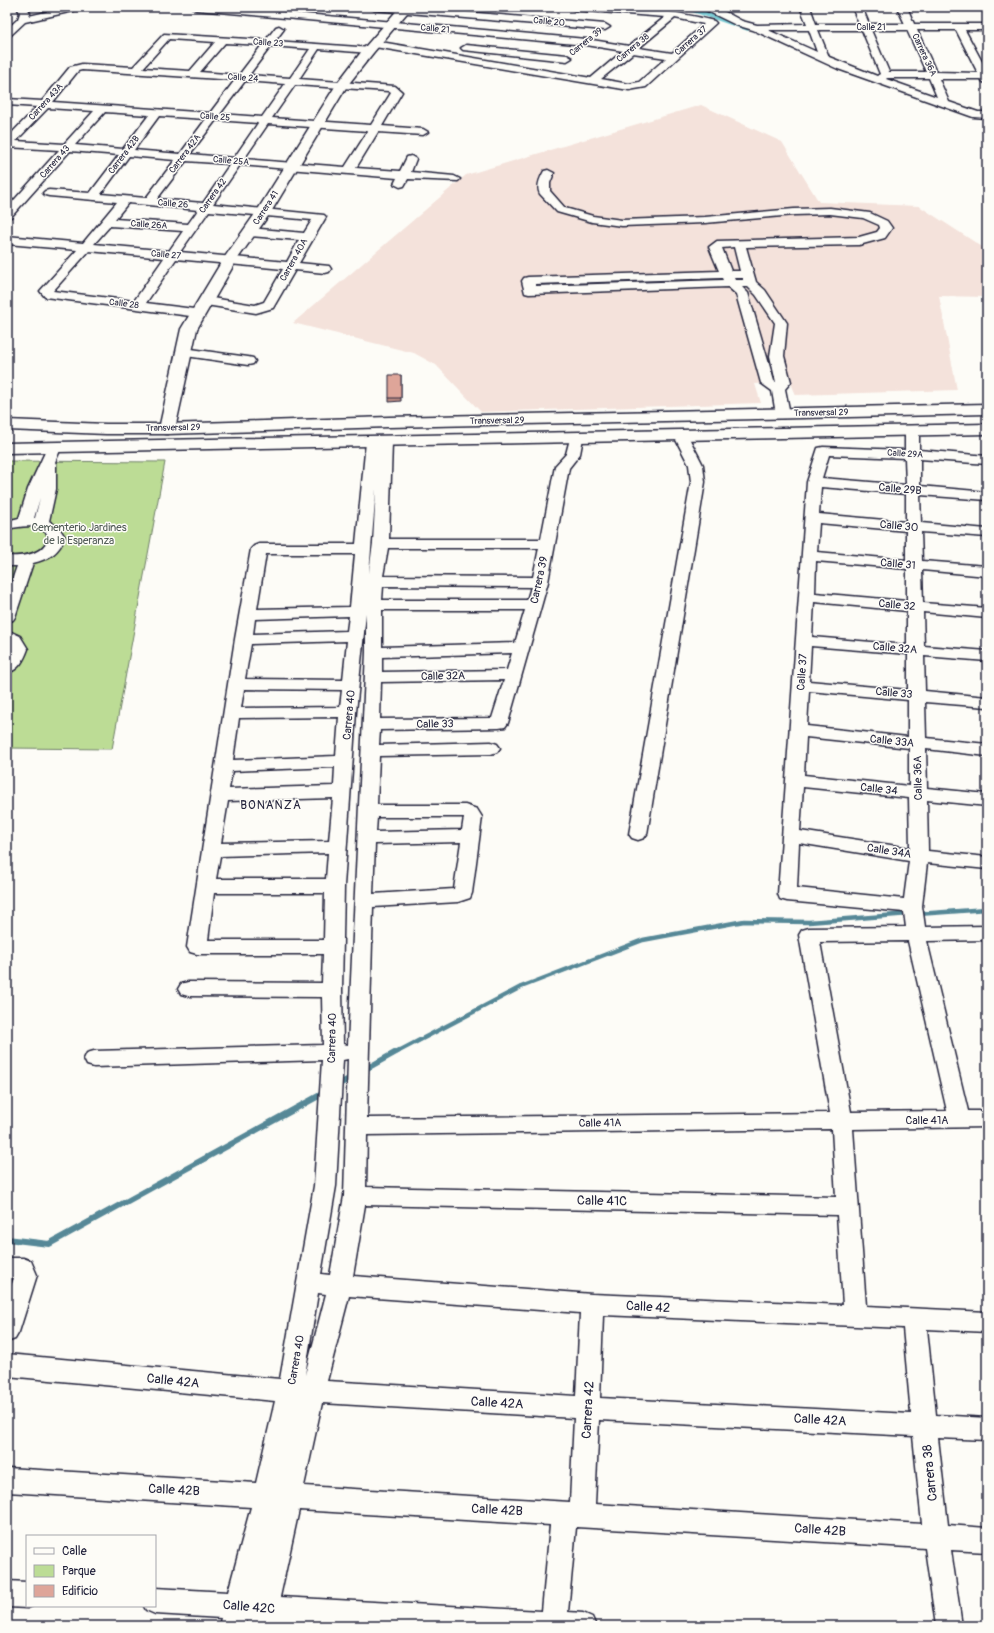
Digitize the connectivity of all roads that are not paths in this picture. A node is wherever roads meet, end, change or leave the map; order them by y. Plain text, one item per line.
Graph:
1 (22, 7) edge
2 (73, 7) edge
3 (79, 7) edge
4 (196, 7) edge
5 (290, 7) edge
6 (374, 7) edge
7 (516, 7) edge
8 (574, 7) edge
9 (704, 7) edge
10 (805, 7) edge
11 (857, 7) edge
12 (902, 7) edge
13 (405, 8) edge
14 (626, 9) edge
15 (282, 15) junction
16 (673, 15) junction
17 (508, 19) junction
18 (22, 20) junction
19 (391, 25) junction
20 (812, 26) junction
21 (605, 27) junction
22 (865, 27) junction
23 (911, 27) junction
24 (959, 27) junction
25 (987, 27) edge
26 (319, 28) dead end
27 (756, 28) junction
28 (278, 29) dead end
29 (7, 34) edge
30 (497, 34) junction
31 (222, 40) junction
32 (375, 40) junction
33 (586, 42) junction
34 (268, 43) junction
35 (316, 47) junction
36 (486, 50) junction
37 (631, 50) junction
38 (673, 56) junction
39 (567, 58) junction
40 (824, 58) junction
41 (477, 61) junction
42 (88, 67) joint
43 (135, 71) junction
44 (548, 73) junction
45 (192, 75) junction
46 (934, 76) junction
47 (986, 77) edge
48 (242, 78) junction
49 (881, 78) junction
50 (593, 81) junction
51 (292, 82) junction
52 (342, 85) junction
53 (7, 102) edge
54 (945, 104) junction
55 (45, 105) junction
56 (102, 109) junction
57 (156, 113) junction
58 (982, 115) edge
59 (213, 117) junction
60 (265, 121) junction
61 (317, 125) junction
62 (374, 129) junction
63 (423, 132) dead end
64 (7, 143) edge
65 (67, 148) junction
66 (126, 153) junction
67 (183, 157) junction
68 (411, 159) dead end
69 (237, 162) junction
70 (291, 166) junction
71 (349, 170) junction
72 (548, 173) dead end
73 (404, 175) junction
74 (454, 179) dead end
75 (399, 187) dead end
76 (49, 193) dead end
77 (93, 197) junction
78 (125, 200) junction
79 (149, 202) junction
80 (205, 207) junction
81 (264, 212) junction
82 (7, 215) edge
83 (320, 217) joint
84 (107, 222) junction
85 (191, 228) junction
86 (250, 232) junction
87 (307, 236) junction
88 (7, 240) edge
89 (739, 244) junction
90 (86, 248) junction
91 (172, 256) junction
92 (229, 261) junction
93 (290, 266) junction
94 (325, 269) dead end
95 (749, 278) junction
96 (727, 279) junction
97 (631, 282) junction
98 (206, 301) junction
99 (138, 306) junction
100 (198, 313) junction
101 (184, 352) junction
102 (248, 361) dead end
103 (778, 389) junction
104 (987, 409) edge
105 (783, 414) junction
106 (7, 425) edge
107 (167, 429) junction
108 (987, 429) edge
109 (912, 432) junction
110 (681, 436) junction
111 (576, 438) junction
112 (380, 442) junction
113 (7, 448) edge
114 (822, 451) joint
115 (913, 454) junction
116 (51, 455) junction
117 (987, 460) edge
118 (814, 482) junction
119 (42, 489) junction
120 (913, 490) junction
121 (987, 496) edge
122 (811, 518) junction
123 (25, 522) junction
124 (41, 523) junction
125 (7, 526) edge
126 (914, 527) junction
127 (987, 533) edge
128 (546, 544) junction
129 (372, 546) junction
130 (809, 556) junction
131 (26, 560) junction
132 (7, 561) edge
133 (914, 565) junction
134 (987, 571) edge
135 (13, 581) edge
136 (375, 581) junction
137 (540, 582) junction
138 (806, 597) junction
139 (534, 605) junction
140 (364, 607) junction
141 (915, 607) junction
142 (987, 613) edge
143 (248, 614) junction
144 (7, 617) edge
145 (7, 635) edge
146 (355, 636) junction
147 (243, 639) junction
148 (804, 640) junction
149 (521, 648) junction
150 (916, 650) junction
151 (374, 652) junction
152 (987, 656) edge
153 (7, 668) edge
154 (513, 675) junction
155 (372, 676) junction
156 (236, 684) junction
157 (351, 685) junction
158 (801, 685) junction
159 (916, 695) junction
160 (987, 702) edge
161 (348, 712) junction
162 (232, 713) junction
163 (499, 723) joint
164 (371, 725) junction
165 (798, 731) junction
166 (917, 743) junction
167 (491, 748) dead end
168 (371, 750) junction
169 (987, 750) edge
170 (345, 761) junction
171 (224, 766) junction
172 (795, 780) junction
173 (342, 792) junction
174 (918, 793) junction
175 (220, 795) junction
176 (987, 800) edge
177 (368, 811) junction
178 (638, 834) dead end
179 (470, 836) junction
180 (791, 836) junction
181 (367, 838) junction
182 (338, 847) junction
183 (212, 850) junction
184 (919, 856) junction
185 (987, 863) edge
186 (207, 886) junction
187 (335, 886) junction
188 (364, 901) junction
189 (914, 919) junction
190 (987, 933) edge
191 (333, 947) junction
192 (188, 989) dead end
193 (332, 990) junction
194 (333, 1052) junction
195 (358, 1052) junction
196 (94, 1059) dead end
197 (987, 1119) edge
198 (842, 1120) junction
199 (959, 1120) junction
200 (357, 1127) junction
201 (356, 1196) junction
202 (848, 1206) junction
203 (17, 1271) edge
204 (309, 1284) junction
205 (340, 1286) junction
206 (592, 1304) junction
207 (854, 1317) junction
208 (914, 1320) junction
209 (987, 1322) edge
210 (7, 1332) edge
211 (7, 1365) edge
212 (301, 1391) junction
213 (588, 1408) junction
214 (925, 1425) junction
215 (987, 1429) edge
216 (7, 1480) edge
217 (277, 1497) junction
218 (573, 1515) junction
219 (936, 1537) junction
220 (987, 1540) edge
221 (7, 1594) edge
222 (26, 1595) edge
223 (156, 1601) edge
224 (235, 1616) edge
225 (262, 1618) edge
226 (554, 1625) edge
227 (583, 1626) edge
228 (949, 1626) edge

1 - 18 street
2 - 3 street
3 - 18 street
4 - 15 street, Calle 21
5 - 15 street
6 - 13 street, Calle 20
7 - 17 street
8 - 14 street
9 - 27 street
10 - 20 street
11 - 22 street
12 - 23 street, Carrera 36A
13 - 17 street, Calle 20
13 - 19 main road, Carrera 41
14 - 16 street
14 - 21 street, Carrera 39
15 - 19 street, Calle 21
15 - 26 street
16 - 37 street, Carrera 38
16 - 38 street, Carrera 37
17 - 21 street, Calle 20
17 - 30 street
18 - 29 street
19 - 30 street, Calle 21
19 - 32 main road, Carrera 41
20 - 22 street, Calle 21
20 - 27 street, Calle 21
20 - 40 street
21 - 33 street, Carrera 39
22 - 23 street, Calle 21
22 - 49 street
23 - 24 street, Calle 21
23 - 46 street, Carrera 36A
24 - 25 street, Calle 21
24 - 47 street
27 - 40 street
28 - 34 street, Carrera 42A
30 - 33 street, Calle 21
30 - 36 street
31 - 34 street, Calle 23
31 - 43 street, Calle 23
31 - 45 street
32 - 35 street, Calle 23
32 - 36 street
32 - 41 street
32 - 52 main road, Carrera 41
33 - 37 street, Calle 21
33 - 39 street, Carrera 39
34 - 35 street, Calle 23
34 - 48 street, Carrera 42A
35 - 51 street, Carrera 42
36 - 39 street
36 - 41 street
37 - 38 street, Calle 21
37 - 50 street, Carrera 38
38 - 50 street, Carrera 37
39 - 44 street, Carrera 39
40 - 49 street
41 - 44 street
42 - 43 street, Calle 24
42 - 55 street, Carrera 43A
43 - 45 street, Calle 24
44 - 50 street
45 - 48 street, Calle 24
46 - 47 street
46 - 49 street
46 - 54 street, Carrera 36A
48 - 51 street, Calle 24
48 - 59 street, Carrera 42A
49 - 54 street
51 - 52 street, Calle 24
51 - 60 street, Carrera 42
52 - 61 main road, Carrera 41
52 - 62 street, Calle 24
53 - 55 street, Calle 25
54 - 58 street
55 - 56 street, Calle 25
55 - 64 street, Carrera 43A
56 - 57 street, Calle 25
56 - 65 street, Carrera 43
57 - 59 street, Calle 25
57 - 66 street, Carrera 42B
59 - 60 street, Calle 25
59 - 67 street, Carrera 42A
60 - 61 street, Calle 25
60 - 69 street, Carrera 42
61 - 62 street, Calle 25
61 - 70 main road, Carrera 41
62 - 63 street, Calle 25
62 - 71 street
64 - 65 street, Calle 25A
65 - 66 street, Calle 25A
65 - 82 street, Carrera 43
66 - 67 street, Calle 25A
66 - 77 street, Carrera 42B
67 - 69 street, Calle 25A
67 - 79 street, Carrera 42A
68 - 73 street
69 - 70 street, Calle 25A
69 - 80 street, Carrera 42
70 - 71 street, Calle 25A
70 - 81 main road, Carrera 41
71 - 73 street, Calle 25A
72 - 89 street
73 - 74 street, Calle 25A
73 - 75 street
76 - 77 street, Calle 26
77 - 78 street, Calle 26
78 - 79 street, Calle 26
78 - 84 street
79 - 80 street, Calle 26
80 - 81 street, Calle 26
80 - 85 street, Carrera 42
81 - 83 street, Calle 26
81 - 86 main road, Carrera 41
83 - 87 street, Carrera 40A
84 - 85 street, Calle 26A
84 - 90 street
85 - 91 street, Carrera 42
86 - 87 street
86 - 92 main road, Carrera 41
87 - 93 street, Carrera 40A
88 - 90 street, Calle 27
89 - 95 street
89 - 96 street
90 - 91 street, Calle 27
90 - 99 street, Calle 28
91 - 92 street, Calle 27
91 - 99 street, Carrera 42
92 - 93 street, Calle 27
92 - 98 main road, Carrera 41
93 - 94 street, Calle 27
93 - 98 street, Carrera 40A
95 - 96 street
95 - 103 street
96 - 97 street
96 - 103 street
97 - 97 street
98 - 100 main road, Carrera 41
99 - 100 street, Calle 28
100 - 101 main road, Carrera 41
101 - 102 street
101 - 107 main road, Carrera 41
103 - 105 street
104 - 105 main road, Transversal 29
105 - 107 main road, Transversal 29
106 - 107 main road, Transversal 29
108 - 109 main road, Transversal 29
109 - 110 main road, Transversal 29
109 - 115 street, Calle 36A
110 - 111 main road, Transversal 29
110 - 178 street
111 - 112 main road, Transversal 29
111 - 128 street, Carrera 39
112 - 116 main road, Transversal 29
112 - 129 street, Carrera 40
113 - 116 main road, Transversal 29
114 - 115 street, Calle 29A
114 - 118 street, Calle 37
115 - 117 street, Calle 29A
115 - 120 street, Calle 36A
116 - 119 street
118 - 120 street, Calle 29B
118 - 122 street, Calle 37
119 - 123 street
119 - 124 street
120 - 121 street, Calle 29B
120 - 126 street, Calle 36A
122 - 126 street, Calle 30
122 - 130 street, Calle 37
123 - 124 street
123 - 125 street
124 - 131 street
126 - 127 street, Calle 30
126 - 133 street, Calle 36A
128 - 129 street
128 - 137 street, Carrera 39
129 - 136 street, Carrera 40
129 - 140 street, Carrera 40
129 - 143 street
130 - 133 street, Calle 31
130 - 138 street, Calle 37
131 - 132 street
131 - 135 street
133 - 134 street, Calle 31
133 - 141 street, Calle 36A
135 - 144 street
136 - 137 street
136 - 140 street, Carrera 40
137 - 139 street, Carrera 39
138 - 141 street, Calle 32
138 - 148 street, Calle 37
139 - 140 street
139 - 149 street, Carrera 39
140 - 143 street
140 - 146 street, Carrera 40
140 - 151 street, Carrera 40
141 - 142 street, Calle 32
141 - 150 street, Calle 36A
143 - 147 street
145 - 153 street
146 - 147 street
146 - 157 street, Carrera 40
147 - 156 street
148 - 150 street, Calle 32A
148 - 158 street, Calle 37
149 - 151 street
149 - 154 street, Carrera 39
150 - 152 street, Calle 32A
150 - 159 street, Calle 36A
151 - 155 street, Carrera 40
154 - 155 street, Calle 32A
154 - 163 street, Carrera 39
155 - 164 street, Carrera 40
156 - 157 street
156 - 162 street
157 - 161 street, Carrera 40
158 - 159 street, Calle 33
158 - 165 street, Calle 37
159 - 160 street, Calle 33
159 - 166 street, Calle 36A
161 - 162 street
161 - 170 street, Carrera 40
162 - 171 street
163 - 164 street, Calle 33
164 - 168 street, Carrera 40
165 - 166 street, Calle 33A
165 - 172 street, Calle 37
166 - 169 street, Calle 33A
166 - 174 street, Calle 36A
167 - 168 street
168 - 177 street, Carrera 40
170 - 171 street
170 - 173 street, Carrera 40
171 - 175 street
172 - 174 street, Calle 34
172 - 180 street, Calle 37
173 - 175 street
173 - 182 street, Carrera 40
174 - 176 street, Calle 34
174 - 184 street, Calle 36A
175 - 183 street
177 - 179 street
177 - 181 street, Carrera 40
179 - 181 street
179 - 188 street
180 - 184 street, Calle 34A
180 - 189 street, Calle 37
181 - 188 street, Carrera 40
182 - 183 street
182 - 187 street, Carrera 40
183 - 186 street
184 - 185 street, Calle 34A
184 - 189 street, Calle 36A
186 - 187 street
186 - 191 street
187 - 191 street, Carrera 40
188 - 195 street, Carrera 40
189 - 190 street
189 - 198 street
189 - 199 street, Calle 36A
191 - 193 street, Carrera 40
192 - 193 street
193 - 194 street, Carrera 40
194 - 195 street
194 - 196 street
194 - 204 street, Carrera 40
195 - 200 street, Carrera 40
197 - 199 street, Calle 41A
198 - 199 street, Calle 41A
198 - 200 street, Calle 41A
198 - 202 street
200 - 201 street, Carrera 40
201 - 202 street, Calle 41C
201 - 205 street, Carrera 40
202 - 207 street
203 - 210 street
204 - 205 street, Calle 42
204 - 212 street, Carrera 40
205 - 206 street, Calle 42
205 - 212 street, Carrera 40
206 - 207 street, Calle 42
206 - 213 street, Carrera 42
207 - 208 street, Calle 42
208 - 209 street, Calle 42
208 - 214 street, Carrera 38
211 - 212 street, Calle 42A
212 - 213 street, Calle 42A
212 - 217 street, Carrera 40
213 - 214 street, Calle 42A
213 - 218 street, Carrera 42
214 - 215 street, Calle 42A
214 - 219 street, Carrera 38
216 - 217 street, Calle 42B
217 - 218 street, Calle 42B
217 - 224 street, Carrera 40
217 - 225 street, Carrera 40
218 - 219 street, Calle 42B
218 - 226 street, Carrera 42
219 - 220 street, Calle 42B
219 - 228 street, Carrera 38
221 - 222 street
223 - 224 street, Calle 42C
224 - 225 street, Calle 42C
225 - 226 street, Calle 42C
226 - 227 street, Calle 42C

